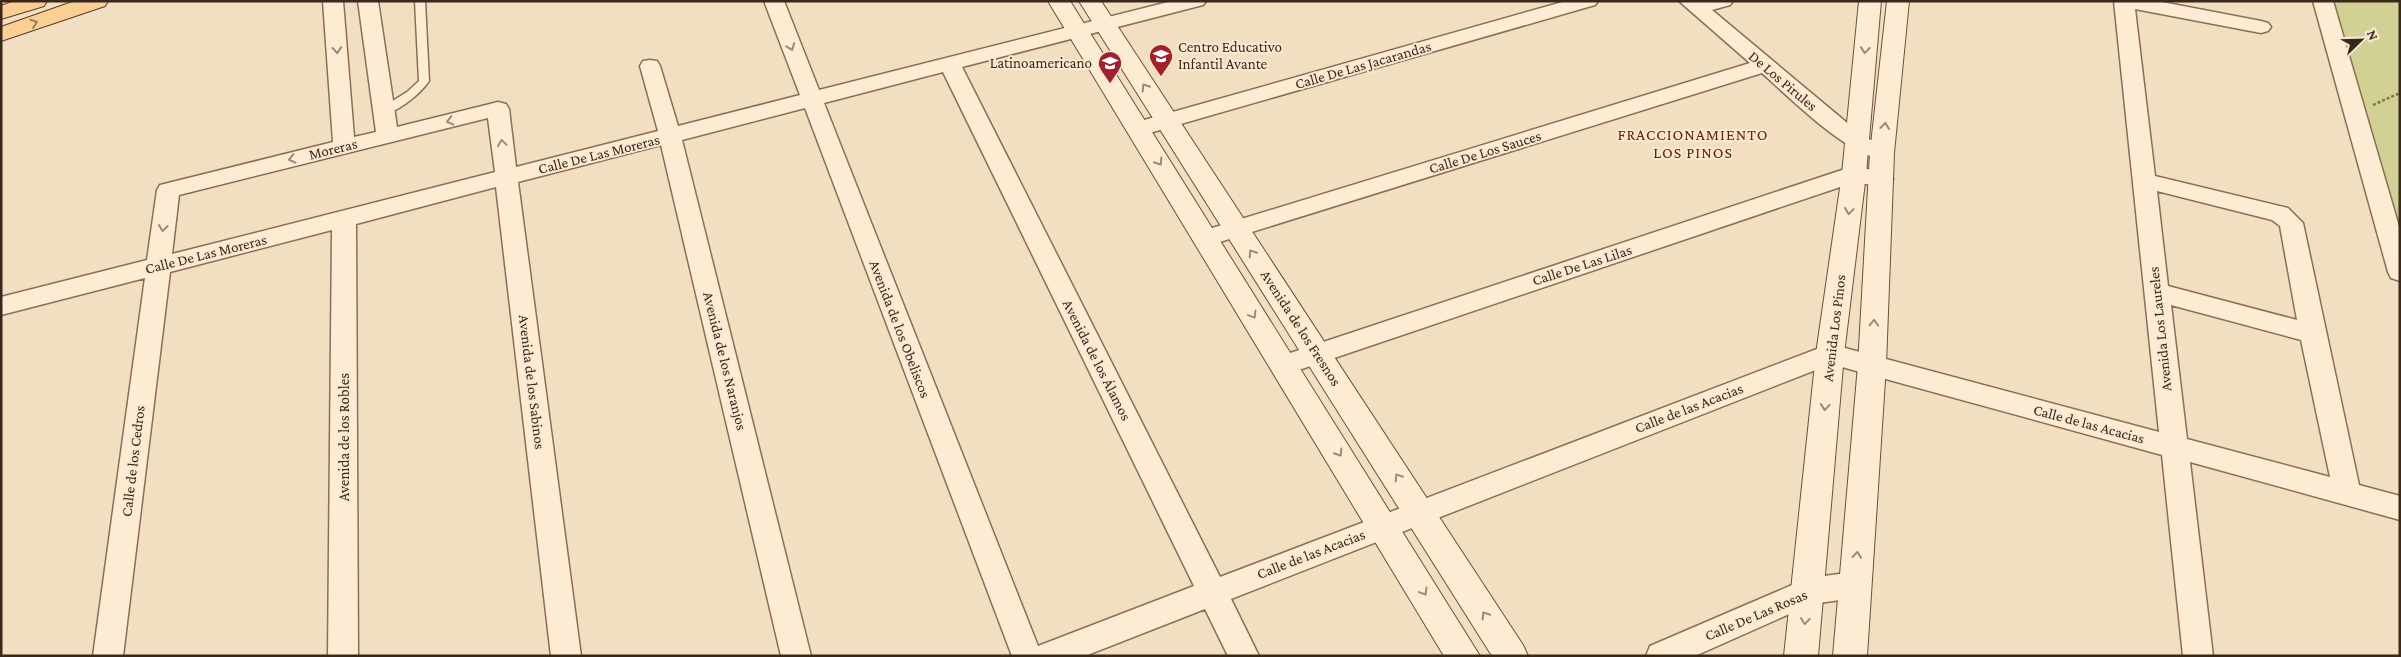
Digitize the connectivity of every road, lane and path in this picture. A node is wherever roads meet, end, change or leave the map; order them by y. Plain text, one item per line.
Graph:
1 (36, 1) edge
2 (97, 1) edge
3 (333, 1) edge
4 (368, 1) edge
5 (420, 1) edge
6 (774, 1) edge
7 (1060, 1) edge
8 (1090, 1) edge
9 (1196, 1) edge
10 (1588, 1) edge
11 (1724, 1) edge
12 (1870, 1) edge
13 (1898, 1) edge
14 (2125, 1) edge
15 (2323, 1) edge
16 (1693, 5) edge
17 (1, 13) edge
18 (1105, 25) junction
19 (2261, 27) dead end
20 (1078, 32) junction
21 (1, 34) edge
22 (950, 64) junction
23 (650, 66) dead end
24 (1764, 66) junction
25 (2400, 93) edge
26 (811, 100) junction
27 (498, 109) joint
28 (384, 110) junction
29 (2356, 112) junction
30 (1167, 121) junction
31 (1138, 129) junction
32 (387, 136) junction
33 (670, 136) junction
34 (1856, 142) junction
35 (344, 146) junction
36 (1882, 153) junction
37 (1854, 174) junction
38 (507, 177) junction
39 (1882, 179) junction
40 (2146, 181) junction
41 (168, 190) joint
42 (344, 219) junction
43 (1237, 229) junction
44 (1206, 238) junction
45 (158, 266) junction
46 (2400, 272) edge
47 (2156, 292) junction
48 (1, 306) edge
49 (2312, 333) junction
50 (1318, 353) junction
51 (1830, 354) junction
52 (1284, 365) junction
53 (1872, 365) junction
54 (2174, 447) junction
55 (2347, 493) junction
56 (2400, 508) edge
57 (1420, 512) junction
58 (1383, 526) junction
59 (1854, 585) junction
60 (1809, 591) junction
61 (1213, 592) junction
62 (108, 656) edge
63 (343, 656) edge
64 (566, 656) edge
65 (796, 656) edge
66 (1027, 656) edge
67 (1048, 656) edge
68 (1244, 656) edge
69 (1463, 656) edge
70 (1511, 656) edge
71 (1661, 656) edge
72 (1802, 656) edge
73 (1850, 656) edge
74 (2198, 656) edge

1 - 17 main road
21 -> 2 main road
3 -> 35 street
4 - 28 street
5 - 28 lane
6 -> 26 street, Avenida de los Obeliscos
7 - 20 street
8 - 18 street, Avenida de los Fresnos
9 - 18 street, Calle De Las Moreras
10 - 30 street, Calle De Las Jacarandas
11 - 16 street
12 -> 34 street, Avenida Los Pinos
36 -> 13 street
14 - 19 street
14 - 40 street, Avenida Los Laureles
15 - 29 street
16 - 24 street, De Los Pirules
18 - 20 street, Calle De Las Moreras
30 -> 18 street, Avenida de los Fresnos
20 - 22 street, Calle De Las Moreras
20 - 31 street
22 - 26 street, Calle De Las Moreras
22 - 61 street, Avenida de los Álamos
23 - 33 street, Avenida de los Naranjos
24 - 34 street, De Los Pirules
24 - 43 street, Calle De Los Sauces
25 - 29 path
26 - 33 street, Calle De Las Moreras
26 - 66 street, Avenida de los Obeliscos
27 -> 32 street, Moreras
38 -> 27 street, Avenida de los Sabinos
28 - 32 street
29 - 46 street
30 - 31 street, Calle De Las Jacarandas
30 - 43 street, Avenida de los Fresnos
31 -> 44 street
32 - 35 street, Moreras
33 - 38 street, Calle De Las Moreras
33 - 65 street, Avenida de los Naranjos
34 - 36 street, De Los Pirules
34 - 37 street, Avenida Los Pinos
35 -> 41 street, Moreras
36 - 39 street
37 - 39 street, Calle De Las Lilas
37 - 50 street, Calle De Las Lilas
37 -> 51 street, Avenida Los Pinos
38 - 42 street, Calle De Las Moreras
38 - 64 street, Avenida de los Sabinos
53 -> 39 street
40 - 47 street, Avenida Los Laureles
40 - 49 street
41 -> 45 street, Calle de los Cedros
42 - 45 street, Calle De Las Moreras
42 - 63 street, Avenida de los Robles
43 - 44 street, Calle De Los Sauces
50 -> 43 street, Avenida de los Fresnos
44 -> 52 street
45 - 48 street, Calle De Las Moreras
45 - 62 street, Calle de los Cedros
47 - 49 street
47 - 54 street, Avenida Los Laureles
49 - 55 street
50 - 52 street, Calle De Las Lilas
57 -> 50 street, Avenida de los Fresnos
51 - 53 street, Calle de las Acacias
51 - 57 street, Calle de las Acacias
51 -> 60 street, Avenida Los Pinos
52 -> 58 street
53 - 54 street, Calle de las Acacias
59 -> 53 street
54 - 55 street, Calle de las Acacias
54 - 74 street, Avenida Los Laureles
55 - 56 street, Calle de las Acacias
57 - 58 street, Calle de las Acacias
70 -> 57 street, Avenida de los Fresnos
58 - 61 street, Calle de las Acacias
58 -> 69 street
59 - 60 street, Calle De Las Rosas
59 - 73 street
60 - 71 street, Calle De Las Rosas
60 -> 72 street, Avenida Los Pinos
61 - 67 street, Calle de las Acacias
61 - 68 street, Avenida de los Álamos

